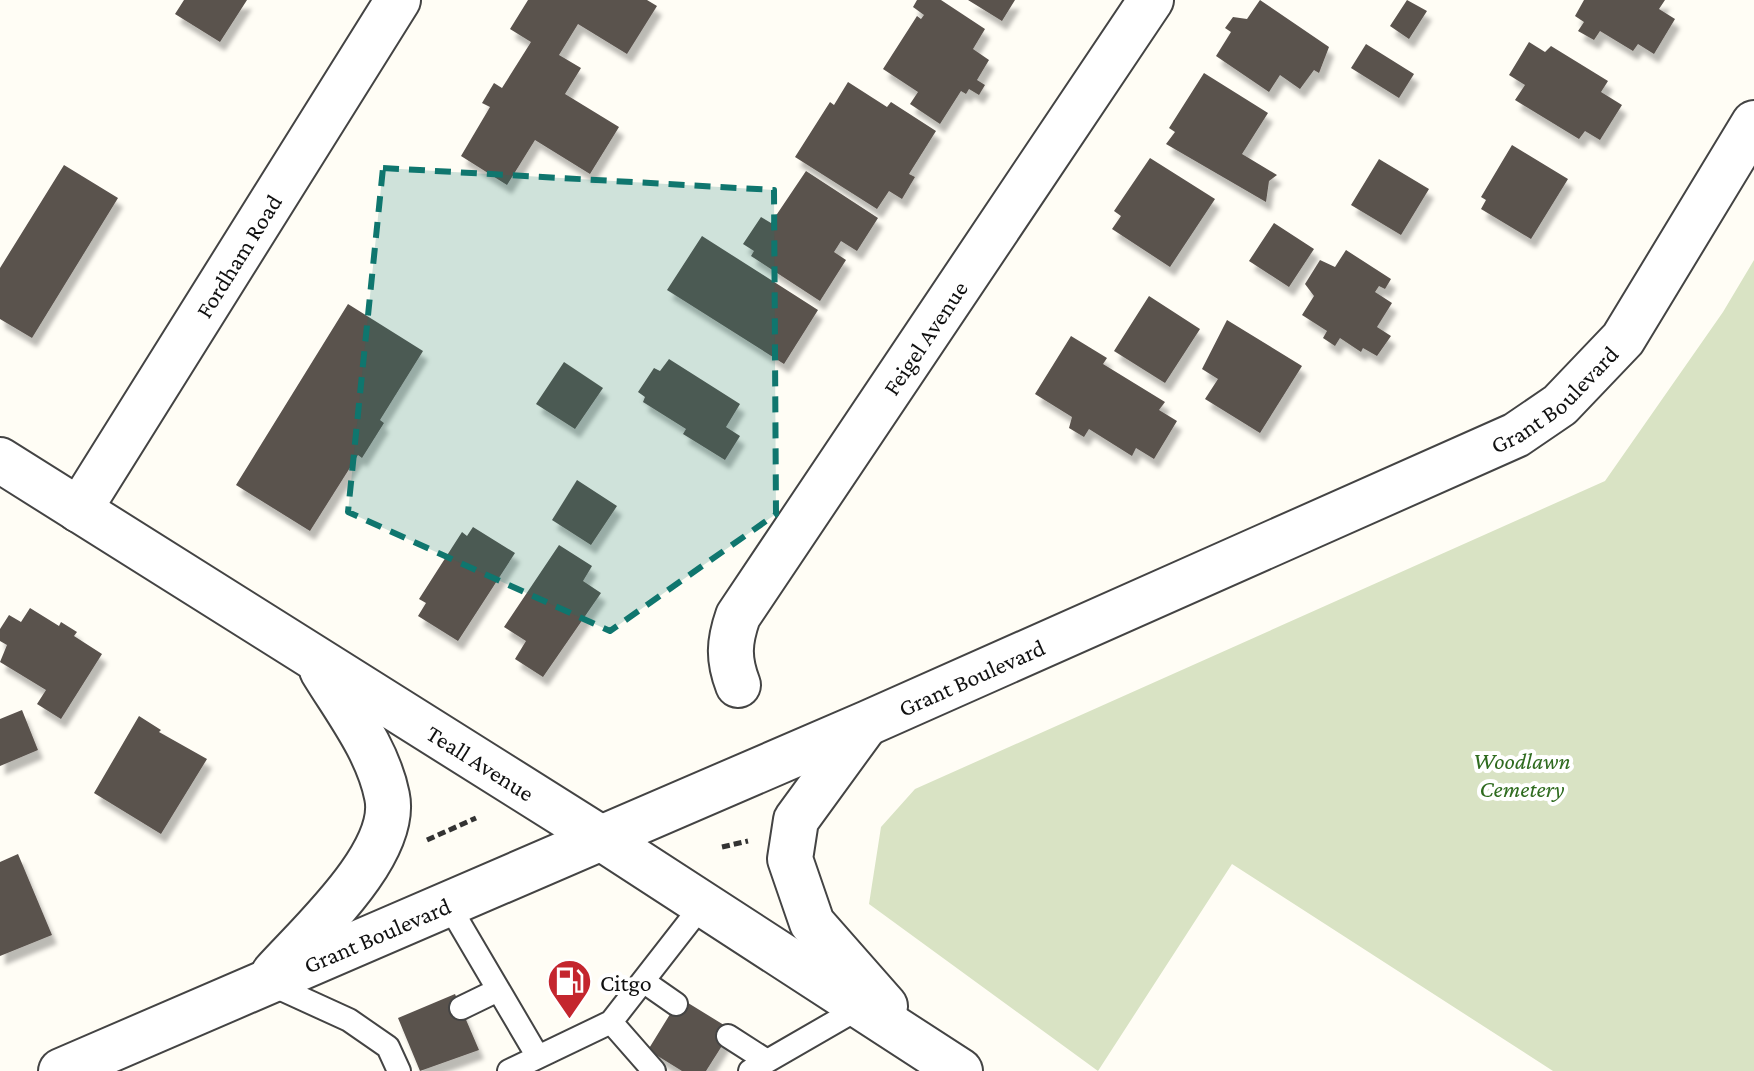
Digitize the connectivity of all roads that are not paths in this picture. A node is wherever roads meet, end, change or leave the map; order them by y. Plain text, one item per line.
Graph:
1 (398, 0) edge
2 (1151, 0) edge
3 (1754, 123) edge
4 (0, 460) edge
5 (79, 510) junction
6 (316, 661) junction
7 (738, 685) dead end
8 (868, 723) junction
9 (601, 838) junction
10 (448, 904) junction
11 (703, 904) junction
12 (643, 981) junction
13 (266, 982) junction
14 (498, 990) junction
15 (676, 1004) dead end
16 (861, 1007) junction
17 (461, 1008) dead end
18 (611, 1022) junction
19 (728, 1036) dead end
20 (921, 1046) junction
21 (538, 1057) junction
22 (759, 1066) edge
23 (61, 1071) edge
24 (399, 1071) edge
25 (509, 1071) edge
26 (654, 1071) edge
27 (960, 1071) edge

1 - 5 street, Fordham Road
2 - 7 street, Feigel Avenue
3 - 8 street, Grant Boulevard
4 - 5 street, Teall Avenue
5 - 6 street, Teall Avenue
6 - 9 street, Teall Avenue
6 - 13 street
8 - 9 street, Grant Boulevard
8 - 20 street
9 - 10 street, Grant Boulevard
9 - 11 street, Teall Avenue
10 - 13 street, Grant Boulevard
10 - 14 lane
11 - 12 lane
11 - 16 street, Teall Avenue
12 - 15 lane
12 - 18 lane
13 - 23 street, Grant Boulevard
13 - 24 lane
14 - 17 lane
14 - 21 lane
16 - 20 street, Teall Avenue
16 - 22 lane
18 - 21 lane
18 - 26 lane
19 - 22 lane
20 - 27 street, Teall Avenue
21 - 25 lane

